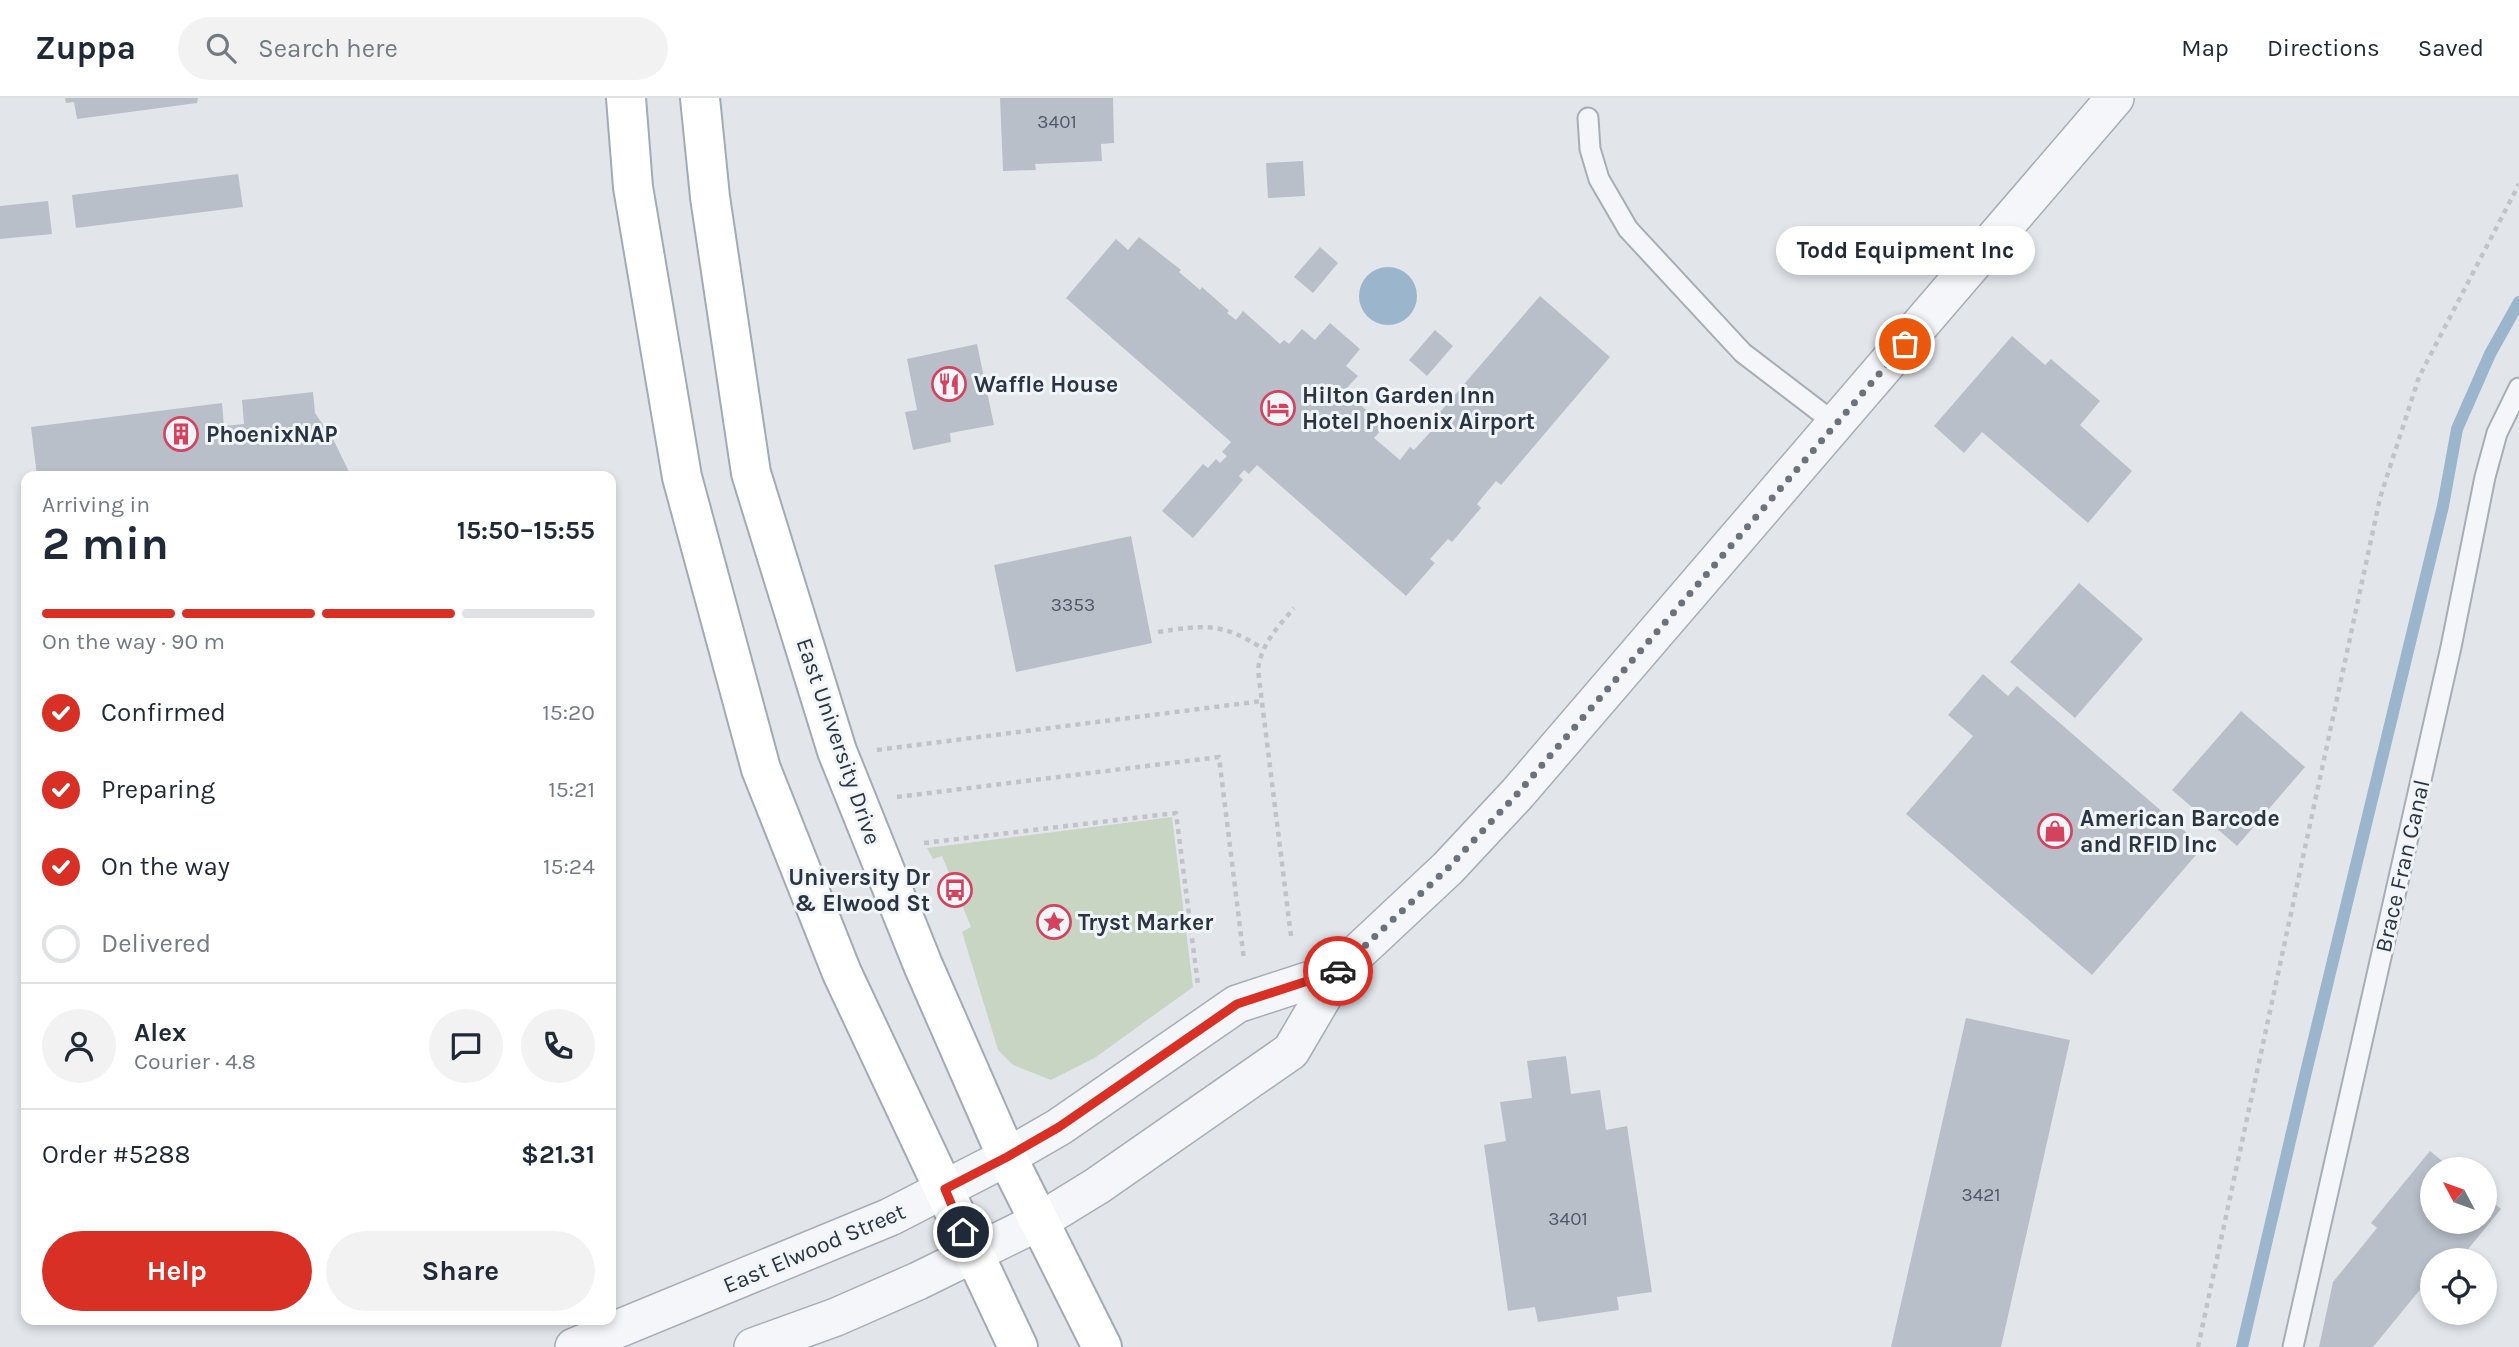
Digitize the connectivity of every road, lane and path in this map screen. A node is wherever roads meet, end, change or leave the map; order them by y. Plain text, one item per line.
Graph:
1 (626, 98) edge
2 (701, 98) edge
3 (2115, 98) edge
4 (1588, 118) dead end
5 (2519, 184) edge
6 (2519, 388) edge
7 (1836, 424) junction
8 (1294, 608) dead end
9 (1158, 632) dead end
10 (1263, 649) junction
11 (1262, 701) junction
12 (867, 751) dead end
13 (893, 798) dead end
14 (924, 843) dead end
15 (1291, 936) dead end
16 (1244, 960) dead end
17 (1338, 971) junction
18 (1199, 989) dead end
19 (1007, 1157) junction
20 (945, 1189) junction
21 (1040, 1221) junction
22 (972, 1253) junction
23 (574, 1347) edge
24 (753, 1347) edge
25 (1018, 1347) edge
26 (1102, 1347) edge
27 (2198, 1347) edge
28 (2292, 1347) edge

1 - 20 main road
2 - 19 main road, East University Drive
3 - 7 street, East Elwood Street
4 - 7 lane
5 - 27 path
6 - 28 lane, Brace Fran Canal
7 - 17 street, East Elwood Street
8 - 10 path
9 - 10 path
10 - 11 path
11 - 12 path
11 - 15 path
13 - 16 path
14 - 18 path
17 - 19 street, East Elwood Street
17 - 21 street, East Elwood Street
19 - 20 street, East Elwood Street
19 - 21 main road, East University Drive
20 - 22 main road
20 - 23 street, East Elwood Street
21 - 22 street, East Elwood Street
21 - 26 main road, East University Drive
22 - 24 street, East Elwood Street
22 - 25 main road

